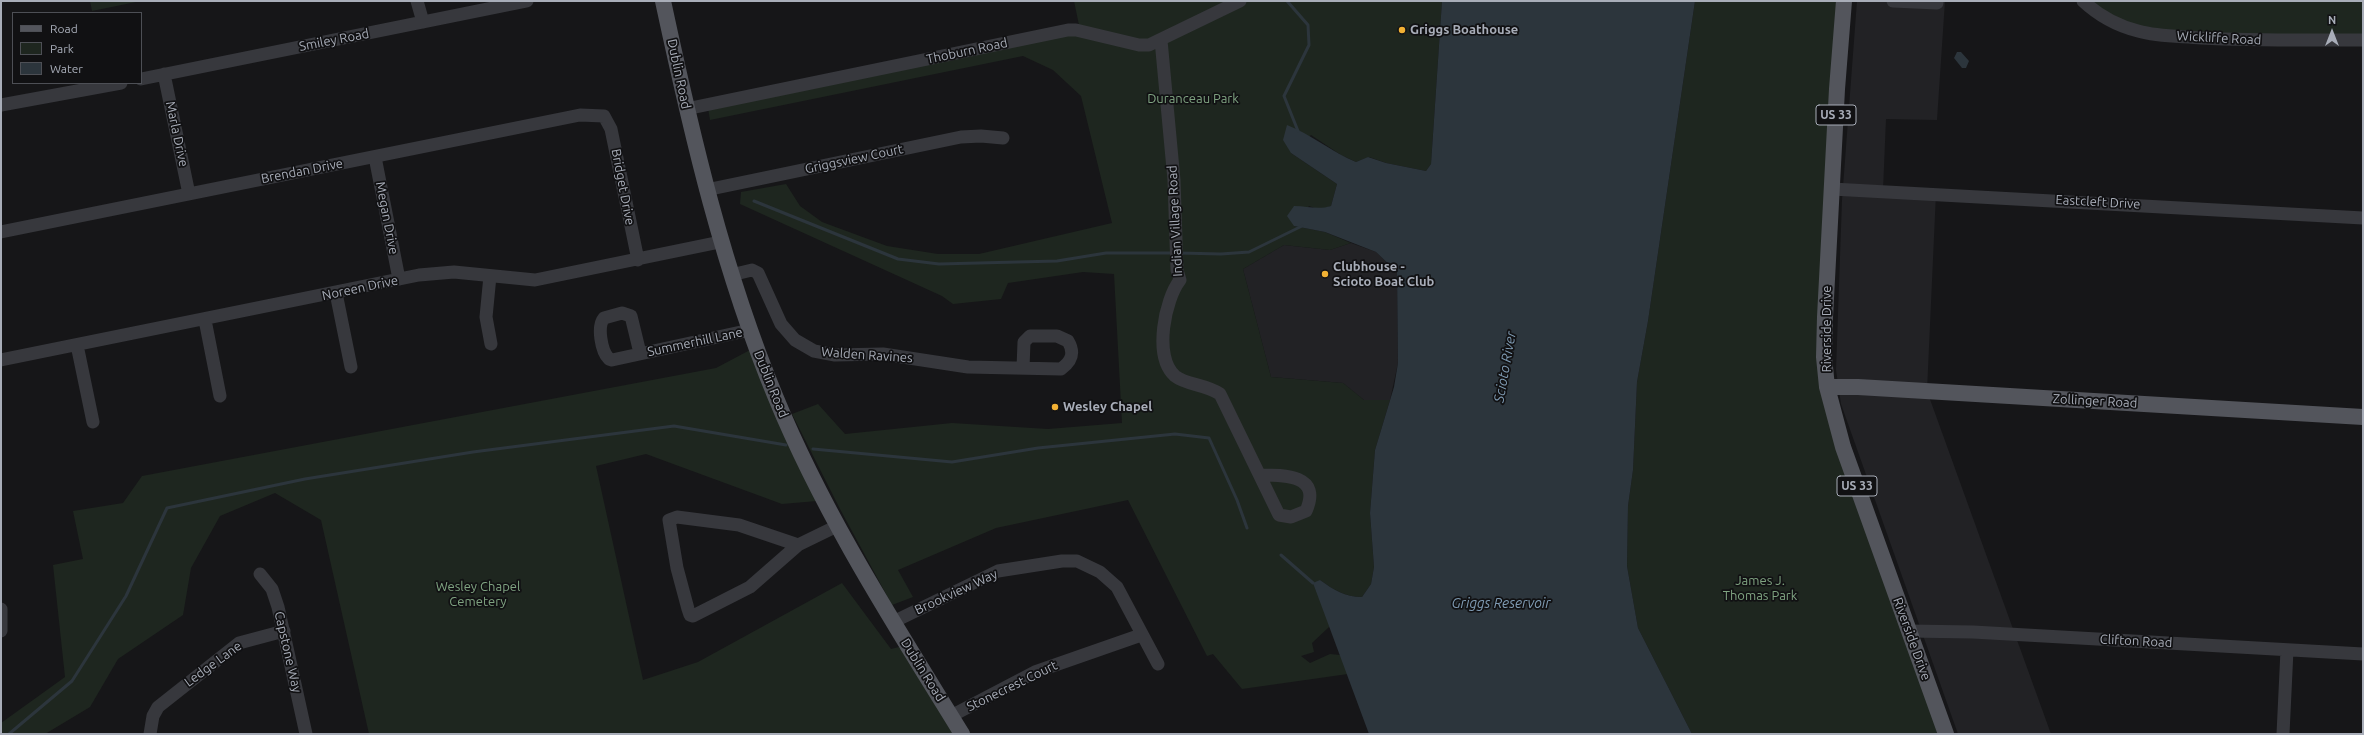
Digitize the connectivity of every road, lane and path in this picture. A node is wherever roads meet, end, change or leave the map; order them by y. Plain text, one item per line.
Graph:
1 (417, 1) edge
2 (527, 1) edge
3 (663, 1) edge
4 (1240, 1) edge
5 (1844, 1) edge
6 (1893, 1) edge
7 (2083, 1) edge
8 (1937, 3) dead end
9 (423, 22) junction
10 (1161, 40) junction
11 (2363, 40) edge
12 (164, 74) junction
13 (142, 79) edge
14 (116, 84) edge
15 (1, 105) edge
16 (686, 109) junction
17 (604, 116) joint
18 (1003, 138) dead end
19 (375, 157) junction
20 (1832, 189) junction
21 (706, 190) junction
22 (189, 194) junction
23 (2363, 218) edge
24 (1, 232) edge
25 (720, 242) junction
26 (638, 260) junction
27 (731, 275) junction
28 (490, 276) junction
29 (399, 280) junction
30 (336, 293) junction
31 (205, 320) junction
32 (750, 330) junction
33 (491, 344) dead end
34 (77, 345) junction
35 (640, 353) dead end
36 (1, 360) edge
37 (351, 367) dead end
38 (1023, 368) dead end
39 (1827, 387) junction
40 (220, 396) dead end
41 (2363, 416) edge
42 (93, 422) dead end
43 (1260, 475) dead end
44 (837, 526) junction
45 (798, 545) junction
46 (260, 574) dead end
47 (1, 609) edge
48 (893, 622) junction
49 (1, 630) edge
50 (284, 631) junction
51 (1910, 631) junction
52 (1141, 635) junction
53 (2287, 650) junction
54 (2363, 654) edge
55 (1158, 664) dead end
56 (951, 716) junction
57 (150, 734) edge
58 (306, 734) edge
59 (962, 734) edge
60 (1946, 734) edge
61 (2283, 734) edge

1 - 9 street
2 - 9 street, Smiley Road
3 - 16 main road, Dublin Road
4 - 10 street, Thoburn Road
5 - 20 main road, Riverside Drive / US 33
6 - 8 street
7 - 11 street, Wickliffe Road
9 - 12 street, Smiley Road
10 - 16 street, Thoburn Road
10 - 43 street, Indian Village Road
12 - 13 street, Smiley Road
12 - 22 street, Marla Drive
14 - 15 street
16 - 21 main road, Dublin Road
17 - 19 street, Brendan Drive
17 - 26 street, Bridget Drive
18 - 21 street, Griggsview Court
19 - 22 street, Brendan Drive
19 - 29 street, Megan Drive
20 - 23 street, Eastcleft Drive
20 - 39 main road, Riverside Drive / US 33
21 - 25 main road, Dublin Road
22 - 24 street, Brendan Drive
25 - 26 street, Noreen Drive
25 - 27 main road, Dublin Road
26 - 28 street, Noreen Drive
27 - 32 main road, Dublin Road
27 - 38 street, Walden Ravines
28 - 29 street, Noreen Drive
28 - 33 street
29 - 30 street, Noreen Drive
30 - 31 street, Noreen Drive
30 - 37 street
31 - 34 street, Noreen Drive
31 - 40 street
32 - 35 street, Summerhill Lane
32 - 44 main road, Dublin Road
34 - 36 street, Noreen Drive
34 - 42 street
39 - 41 main road, Zollinger Road
39 - 51 main road, Riverside Drive / US 33
44 - 45 street
44 - 48 main road, Dublin Road
45 - 45 street
46 - 50 street, Capstone Way
47 - 49 street
48 - 52 street, Brookview Way
48 - 56 main road, Dublin Road
50 - 57 street, Ledge Lane
50 - 58 street, Capstone Way
51 - 53 street, Clifton Road
51 - 60 main road, Riverside Drive / US 33
52 - 55 street, Brookview Way
52 - 56 street, Stonecrest Court
53 - 54 street, Clifton Road
53 - 61 street
56 - 59 main road, Dublin Road

